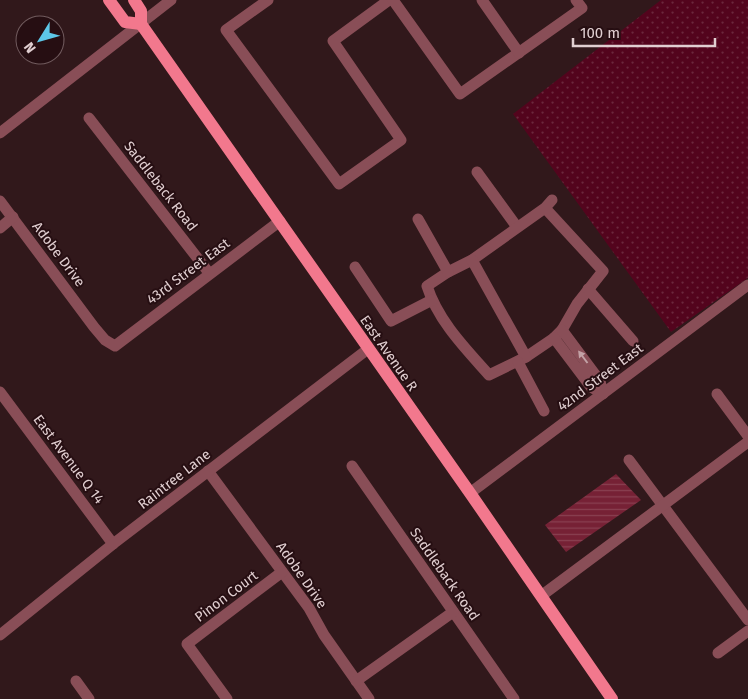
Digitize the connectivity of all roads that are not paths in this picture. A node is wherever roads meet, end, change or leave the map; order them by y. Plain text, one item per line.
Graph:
1 (109, 0) edge
2 (134, 0) edge
3 (171, 0) edge
4 (268, 0) edge
5 (391, 0) edge
6 (482, 0) edge
7 (576, 0) edge
8 (141, 24) junction
9 (519, 53) junction
10 (89, 118) dead end
11 (0, 133) edge
12 (477, 172) dead end
13 (0, 201) edge
14 (13, 217) junction
15 (418, 219) dead end
16 (280, 221) junction
17 (517, 227) junction
18 (0, 228) edge
19 (472, 260) junction
20 (355, 267) dead end
21 (448, 272) junction
22 (209, 273) junction
23 (748, 285) edge
24 (588, 289) junction
25 (432, 300) junction
26 (558, 334) junction
27 (633, 341) dead end
28 (115, 346) joint
29 (368, 348) junction
30 (522, 359) junction
31 (0, 392) edge
32 (603, 394) junction
33 (717, 394) dead end
34 (544, 411) dead end
35 (748, 436) edge
36 (748, 442) edge
37 (629, 460) dead end
38 (352, 466) dead end
39 (208, 471) junction
40 (470, 493) junction
41 (663, 505) junction
42 (113, 544) junction
43 (282, 572) junction
44 (541, 596) junction
45 (452, 612) junction
46 (748, 620) edge
47 (748, 631) edge
48 (0, 635) edge
49 (718, 653) dead end
50 (76, 681) dead end
51 (356, 681) junction
52 (89, 699) edge
53 (227, 699) edge
54 (369, 699) edge
55 (514, 699) edge
56 (612, 699) edge

1 - 8 main road
2 - 8 main road, East Avenue R
3 - 8 street
4 - 5 street
5 - 9 street
6 - 9 street
7 - 9 street
8 - 11 street
8 - 16 main road, East Avenue R
10 - 22 street, Saddleback Road
12 - 17 street
13 - 14 street, Adobe Drive
14 - 18 street
14 - 28 street, Adobe Drive
15 - 21 street
16 - 22 street, 43rd Street East
16 - 29 main road, East Avenue R
17 - 19 street
17 - 24 street
19 - 21 street
19 - 30 street
20 - 25 street
21 - 25 street
22 - 28 street, 43rd Street East
23 - 32 street, 42nd Street East
24 - 26 street
24 - 27 street
25 - 30 street
26 - 30 street
26 - 32 street
29 - 39 street, Raintree Lane
29 - 40 main road, East Avenue R
30 - 34 street
31 - 42 street, East Avenue Q 14
32 - 40 street, 42nd Street East
33 - 35 street
36 - 41 street
37 - 41 street
38 - 45 street, Saddleback Road
39 - 42 street, Raintree Lane
39 - 43 street, Adobe Drive
40 - 44 main road, East Avenue R
41 - 44 street
41 - 46 street
42 - 48 street, Raintree Lane
43 - 51 street, Adobe Drive
43 - 53 street, Pinon Court
44 - 56 main road, East Avenue R
45 - 51 street
45 - 55 street, Saddleback Road
47 - 49 street
50 - 52 street
51 - 54 street, Adobe Drive

